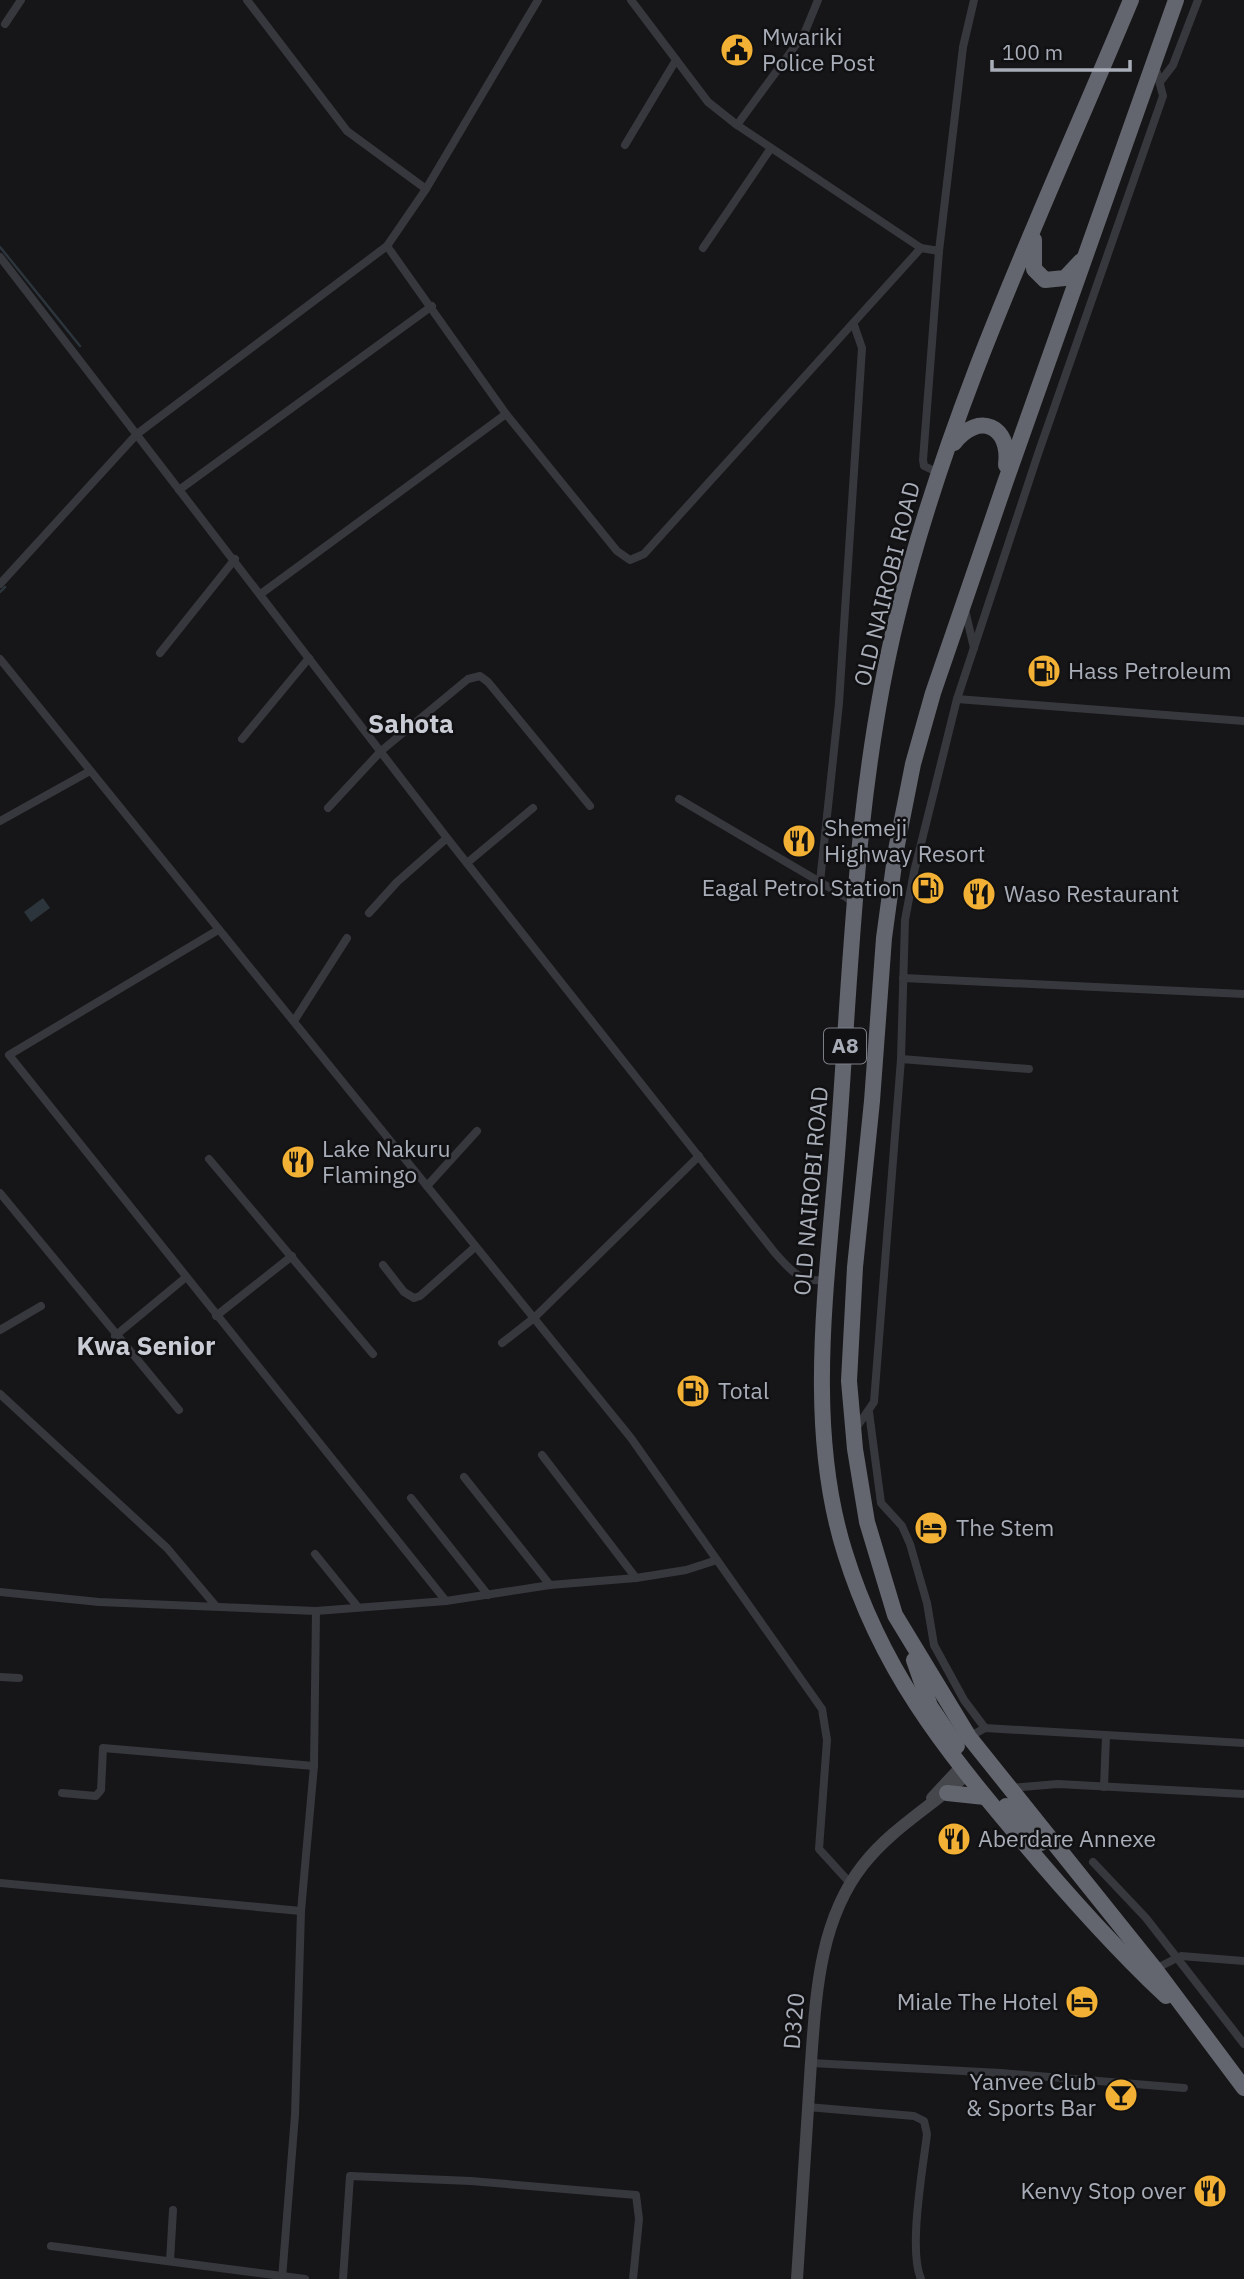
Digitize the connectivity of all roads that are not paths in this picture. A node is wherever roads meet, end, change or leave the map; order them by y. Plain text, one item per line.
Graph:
1 (21, 0) edge
2 (247, 0) edge
3 (538, 0) edge
4 (632, 0) edge
5 (818, 0) edge
6 (974, 0) edge
7 (1131, 0) edge
8 (1176, 0) edge
9 (1198, 0) edge
10 (5, 24) dead end
11 (1154, 59) junction
12 (676, 60) junction
13 (1160, 82) junction
14 (737, 125) junction
15 (625, 145) dead end
16 (771, 148) junction
17 (426, 189) junction
18 (1035, 231) junction
19 (387, 246) junction
20 (1089, 247) junction
21 (703, 248) dead end
22 (921, 248) junction
23 (939, 251) junction
24 (0, 257) edge
25 (432, 306) junction
26 (854, 325) junction
27 (506, 414) junction
28 (137, 434) junction
29 (941, 466) junction
30 (1004, 483) junction
31 (179, 490) junction
32 (235, 559) junction
33 (0, 584) edge
34 (262, 593) junction
35 (965, 607) junction
36 (974, 648) junction
37 (160, 653) dead end
38 (309, 658) junction
39 (0, 659) edge
40 (957, 699) junction
41 (1244, 721) edge
42 (242, 739) dead end
43 (381, 751) junction
44 (90, 771) junction
45 (679, 799) dead end
46 (590, 806) dead end
47 (328, 808) dead end
48 (534, 808) dead end
49 (0, 821) edge
50 (447, 838) junction
51 (467, 863) junction
52 (820, 882) junction
53 (857, 903) junction
54 (369, 913) dead end
55 (218, 930) junction
56 (347, 937) dead end
57 (903, 978) junction
58 (1244, 994) edge
59 (295, 1021) junction
60 (9, 1055) junction
61 (901, 1059) junction
62 (0, 1060) edge
63 (1029, 1069) dead end
64 (477, 1131) dead end
65 (699, 1156) junction
66 (209, 1159) dead end
67 (427, 1186) junction
68 (0, 1193) edge
69 (475, 1247) junction
70 (292, 1256) junction
71 (383, 1265) dead end
72 (185, 1278) junction
73 (827, 1279) junction
74 (41, 1306) dead end
75 (216, 1316) junction
76 (534, 1318) junction
77 (0, 1331) edge
78 (115, 1336) junction
79 (502, 1343) dead end
80 (373, 1354) dead end
81 (0, 1394) edge
82 (179, 1410) dead end
83 (869, 1412) junction
84 (853, 1433) junction
85 (542, 1455) dead end
86 (464, 1477) dead end
87 (411, 1498) dead end
88 (315, 1555) dead end
89 (717, 1560) junction
90 (636, 1578) junction
91 (550, 1585) junction
92 (0, 1592) edge
93 (488, 1595) junction
94 (446, 1601) junction
95 (215, 1605) junction
96 (357, 1606) junction
97 (316, 1611) junction
98 (895, 1615) junction
99 (871, 1620) junction
100 (910, 1641) junction
101 (0, 1677) edge
102 (19, 1678) dead end
103 (985, 1728) junction
104 (1106, 1736) junction
105 (969, 1737) junction
106 (1244, 1742) edge
107 (314, 1766) junction
108 (965, 1770) junction
109 (1009, 1787) junction
110 (1104, 1787) junction
111 (62, 1793) dead end
112 (947, 1793) junction
113 (1244, 1794) edge
114 (985, 1797) junction
115 (928, 1804) junction
116 (1093, 1862) dead end
117 (0, 1883) edge
118 (850, 1883) junction
119 (1097, 1898) junction
120 (301, 1911) junction
121 (1178, 1957) junction
122 (1244, 1961) edge
123 (1155, 1969) junction
124 (1188, 2016) junction
125 (1244, 2044) edge
126 (811, 2063) junction
127 (1184, 2088) dead end
128 (1244, 2088) edge
129 (807, 2107) junction
130 (173, 2210) dead end
131 (51, 2246) dead end
132 (170, 2261) junction
133 (282, 2278) edge
134 (305, 2279) edge
135 (343, 2279) edge
136 (633, 2279) edge
137 (797, 2279) edge
138 (921, 2279) edge

1 - 10 street
2 - 17 street
3 - 17 street
4 - 12 street
5 - 14 street
6 - 23 street
7 - 18 highway, OLD NAIROBI ROAD / A8
8 - 11 highway, OLD NAIROBI ROAD / A8
9 - 13 street
11 - 13 street
11 - 20 highway, OLD NAIROBI ROAD / A8
12 - 14 street
12 - 15 street
13 - 36 street
14 - 16 street
16 - 21 street
16 - 22 street
17 - 19 street
18 - 20 highway
18 - 29 highway, OLD NAIROBI ROAD / A8
19 - 25 street
19 - 28 street
20 - 30 highway, OLD NAIROBI ROAD / A8
22 - 23 street
22 - 26 street
23 - 29 street
24 - 28 street
25 - 27 street
25 - 31 street
26 - 27 street
26 - 52 street
27 - 34 street
28 - 31 street
28 - 33 street
29 - 30 highway
29 - 53 highway, OLD NAIROBI ROAD / A8
30 - 35 highway, OLD NAIROBI ROAD / A8
31 - 32 street
32 - 34 street
32 - 37 street
34 - 38 street
35 - 36 street
35 - 84 highway, OLD NAIROBI ROAD / A8
36 - 40 street
38 - 42 street
38 - 43 street
39 - 44 street
40 - 41 street
40 - 57 street
43 - 46 street
43 - 47 street
43 - 50 street
44 - 49 street
44 - 55 street
45 - 52 street
48 - 51 street
50 - 51 street
50 - 54 street
51 - 65 street
52 - 53 street
53 - 73 highway, OLD NAIROBI ROAD / A8
55 - 59 street
55 - 60 street
56 - 59 street
57 - 58 street
57 - 61 street
59 - 67 street
60 - 62 street
60 - 72 street
61 - 63 street
61 - 83 street
64 - 67 street
65 - 73 street
65 - 76 street
66 - 70 street
67 - 69 street
68 - 78 street
69 - 71 street
69 - 76 street
70 - 75 street
70 - 80 street
72 - 75 street
72 - 78 street
73 - 99 highway, OLD NAIROBI ROAD / A8
74 - 77 street
75 - 94 street
76 - 79 street
76 - 89 street
78 - 82 street
81 - 95 street
83 - 84 street
83 - 103 street
84 - 98 highway, OLD NAIROBI ROAD / A8
85 - 90 street
86 - 91 street
87 - 93 street
88 - 96 street
89 - 90 street
89 - 118 street
90 - 91 street
91 - 93 street
92 - 95 street
93 - 94 street
94 - 96 street
95 - 97 street
96 - 97 street
97 - 107 street
98 - 99 highway
98 - 100 highway, OLD NAIROBI ROAD / A8
99 - 108 highway, OLD NAIROBI ROAD / A8
100 - 105 highway, OLD NAIROBI ROAD / A8
100 - 108 highway
101 - 102 street
103 - 104 street
103 - 105 street
104 - 106 street
104 - 110 street
105 - 109 highway, OLD NAIROBI ROAD / A8
107 - 111 street
107 - 120 street
108 - 112 street, D320
108 - 114 highway, OLD NAIROBI ROAD / A8
108 - 115 street, D320
108 - 119 highway
109 - 110 street
109 - 119 highway, OLD NAIROBI ROAD / A8
110 - 113 street
112 - 114 highway
112 - 115 street, D320
114 - 124 highway, OLD NAIROBI ROAD / A8
115 - 118 street, D320 / D320
116 - 121 street
117 - 120 street
118 - 126 street, D320 / D320
119 - 123 highway, OLD NAIROBI ROAD / A8
120 - 133 street
121 - 122 street
121 - 123 street
121 - 125 street
123 - 124 highway, OLD NAIROBI ROAD / A8
124 - 128 highway, OLD NAIROBI ROAD / A8
126 - 127 street
126 - 129 street, D320 / D320
129 - 137 street, D320 / D320
129 - 138 street
130 - 132 street
131 - 132 street
132 - 133 street
133 - 134 street
135 - 136 street

